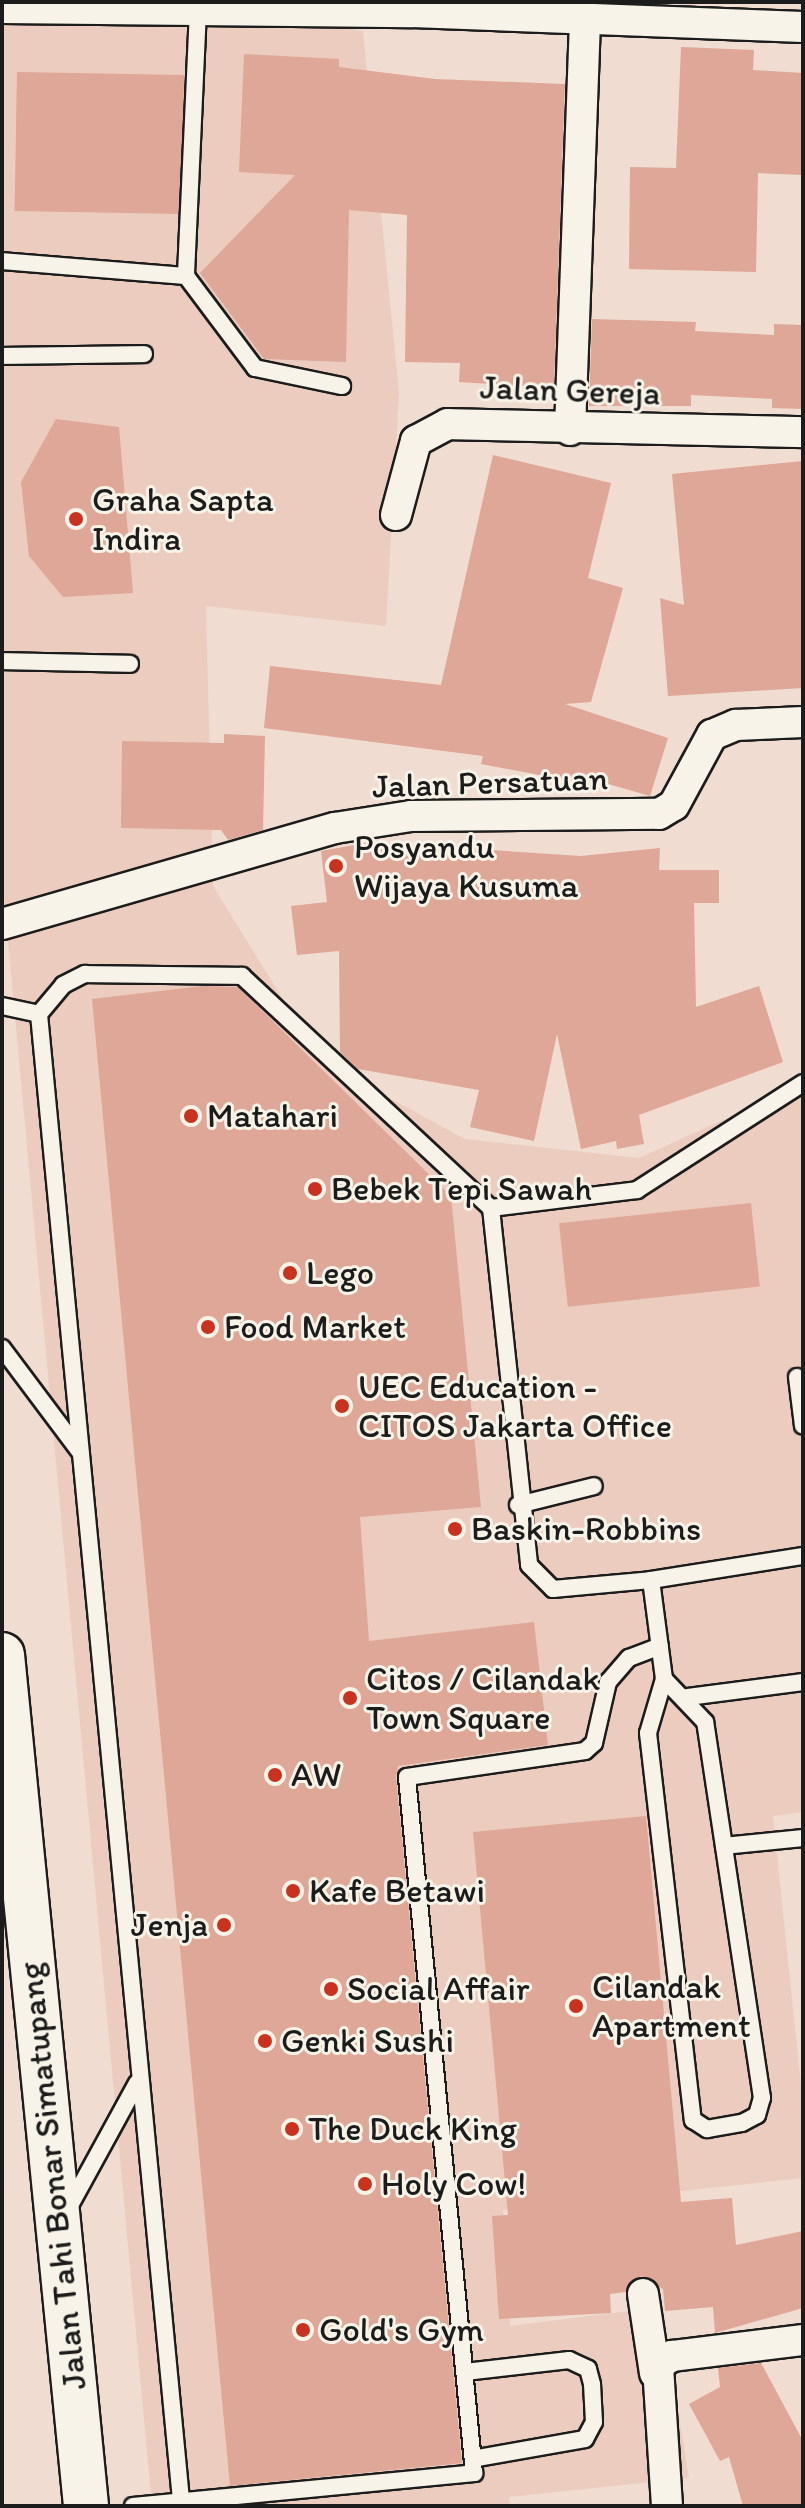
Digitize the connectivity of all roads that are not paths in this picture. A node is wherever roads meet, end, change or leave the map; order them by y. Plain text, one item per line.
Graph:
1 (412, 7) edge
2 (2, 8) edge
3 (198, 10) junction
4 (585, 19) junction
5 (803, 27) edge
6 (2, 261) edge
7 (186, 276) junction
8 (144, 354) dead end
9 (2, 356) edge
10 (342, 386) dead end
11 (570, 430) junction
12 (803, 432) edge
13 (396, 515) dead end
14 (2, 661) edge
15 (130, 664) dead end
16 (803, 722) edge
17 (2, 924) edge
18 (2, 1006) edge
19 (39, 1014) junction
20 (803, 1083) edge
21 (491, 1208) junction
22 (2, 1348) edge
23 (797, 1377) dead end
24 (803, 1426) edge
25 (81, 1452) junction
26 (594, 1486) dead end
27 (518, 1505) junction
28 (803, 1556) edge
29 (651, 1580) junction
30 (660, 1646) junction
31 (2, 1655) edge
32 (664, 1679) junction
33 (803, 1682) edge
34 (688, 1697) junction
35 (803, 1838) edge
36 (724, 1846) junction
37 (137, 2083) junction
38 (57, 2230) junction
39 (643, 2294) dead end
40 (803, 2340) edge
41 (465, 2372) junction
42 (655, 2373) junction
43 (473, 2459) junction
44 (179, 2503) edge
45 (86, 2506) edge
46 (133, 2506) edge
47 (667, 2506) edge

1 - 3 street
1 - 4 street
2 - 3 street
3 - 7 lane
4 - 5 street
4 - 11 street
6 - 7 lane
7 - 10 lane
8 - 9 lane
11 - 12 street, Jalan Gereja
11 - 13 street, Jalan Gereja
14 - 15 lane
16 - 17 street, Jalan Persatuan
18 - 19 lane
19 - 21 lane
19 - 25 lane
20 - 21 lane
21 - 27 lane
22 - 25 lane
23 - 24 lane
25 - 37 lane
26 - 27 lane
27 - 29 lane
28 - 29 lane
29 - 30 lane
30 - 32 lane
30 - 41 lane
31 - 38 highway, Jalan Tahi Bonar Simatupang
32 - 34 lane
32 - 36 lane
33 - 34 lane
34 - 36 lane
35 - 36 lane
37 - 38 lane
37 - 44 lane
38 - 45 highway, Jalan Tahi Bonar Simatupang
39 - 42 street
40 - 42 street
41 - 43 lane
41 - 43 lane
42 - 47 street
43 - 44 lane
44 - 46 lane

